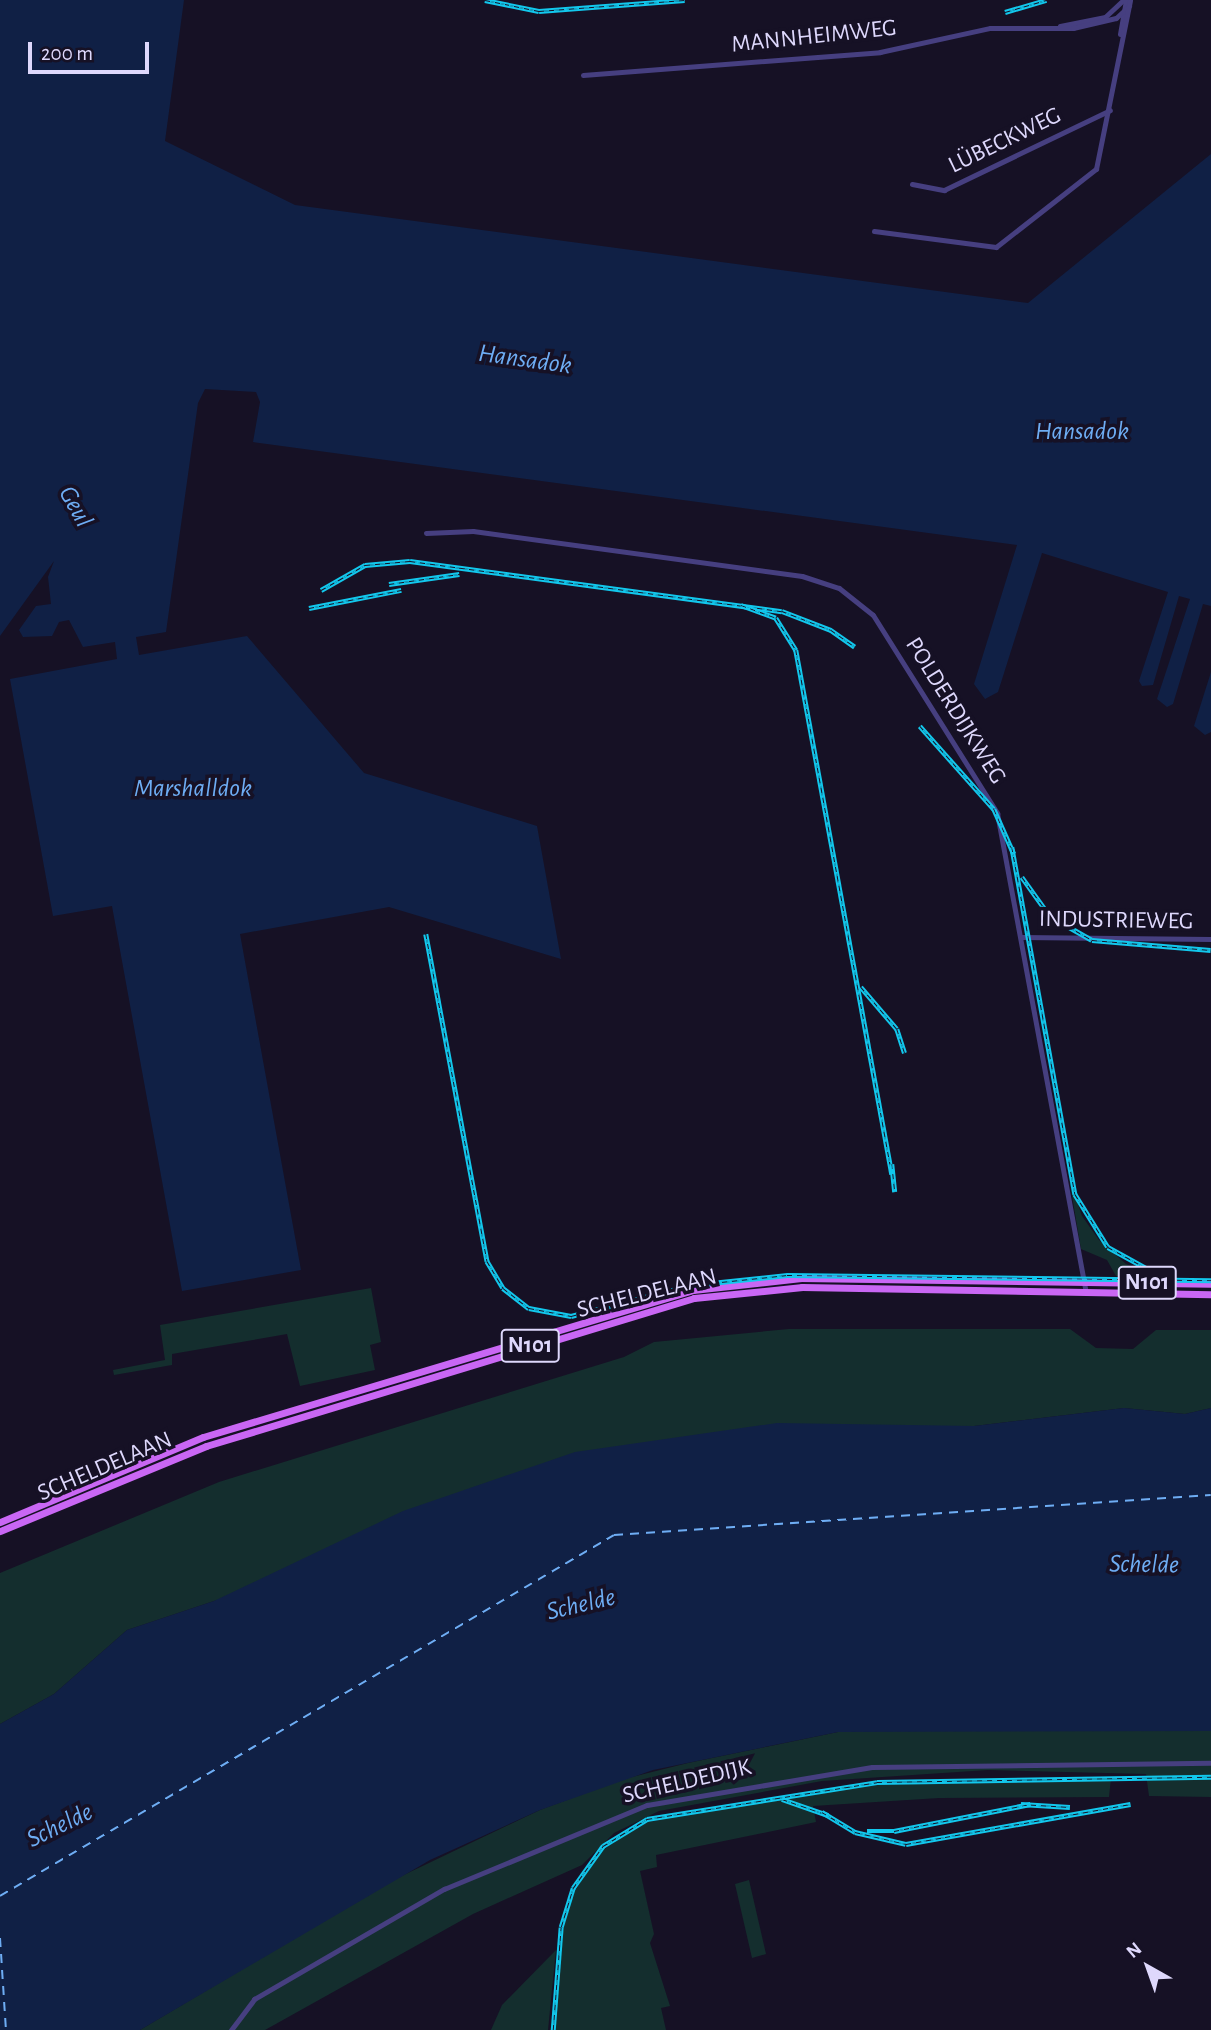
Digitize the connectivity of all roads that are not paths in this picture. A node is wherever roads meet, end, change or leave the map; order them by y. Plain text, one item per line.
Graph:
1 (1127, 1) edge
2 (1123, 15) junction
3 (1116, 18) junction
4 (1104, 20) junction
5 (1121, 23) junction
6 (1121, 36) junction
7 (583, 75) dead end
8 (1110, 110) junction
9 (912, 184) dead end
10 (874, 231) dead end
11 (426, 533) dead end
12 (1021, 937) junction
13 (1211, 939) edge
14 (927, 1280) junction
15 (1013, 1282) junction
16 (1211, 1284) edge
17 (1084, 1286) junction
18 (933, 1289) junction
19 (1012, 1292) junction
20 (1211, 1294) edge
21 (600, 1320) junction
22 (6, 1523) edge
23 (0, 1531) edge
24 (1211, 1763) edge
25 (231, 2030) edge

1 - 2 street
1 - 4 street
1 - 6 street
2 - 3 street, MANNHEIMWEG
2 - 5 street
3 - 4 street, MANNHEIMWEG
3 - 5 street
4 - 6 street
4 - 7 street, MANNHEIMWEG
5 - 6 street
6 - 8 street
8 - 9 street, LÜBECKWEG
8 - 10 street
11 - 12 street, POLDERDIJKWEG
12 - 13 street, INDUSTRIEWEG
12 - 17 street, POLDERDIJKWEG
14 - 15 main road, SCHELDELAAN / N101
14 - 18 main road
14 - 21 main road, SCHELDELAAN / N101
15 - 17 main road, SCHELDELAAN / N101
15 - 19 main road
16 - 17 main road, SCHELDELAAN / N101
17 - 19 main road, SCHELDELAAN / N101
17 - 20 main road, SCHELDELAAN / N101
18 - 19 main road, SCHELDELAAN / N101
18 - 21 main road, SCHELDELAAN / N101
21 - 22 main road, SCHELDELAAN / N101
22 - 23 main road, SCHELDELAAN / N101
24 - 25 street, SCHELDEDIJK

